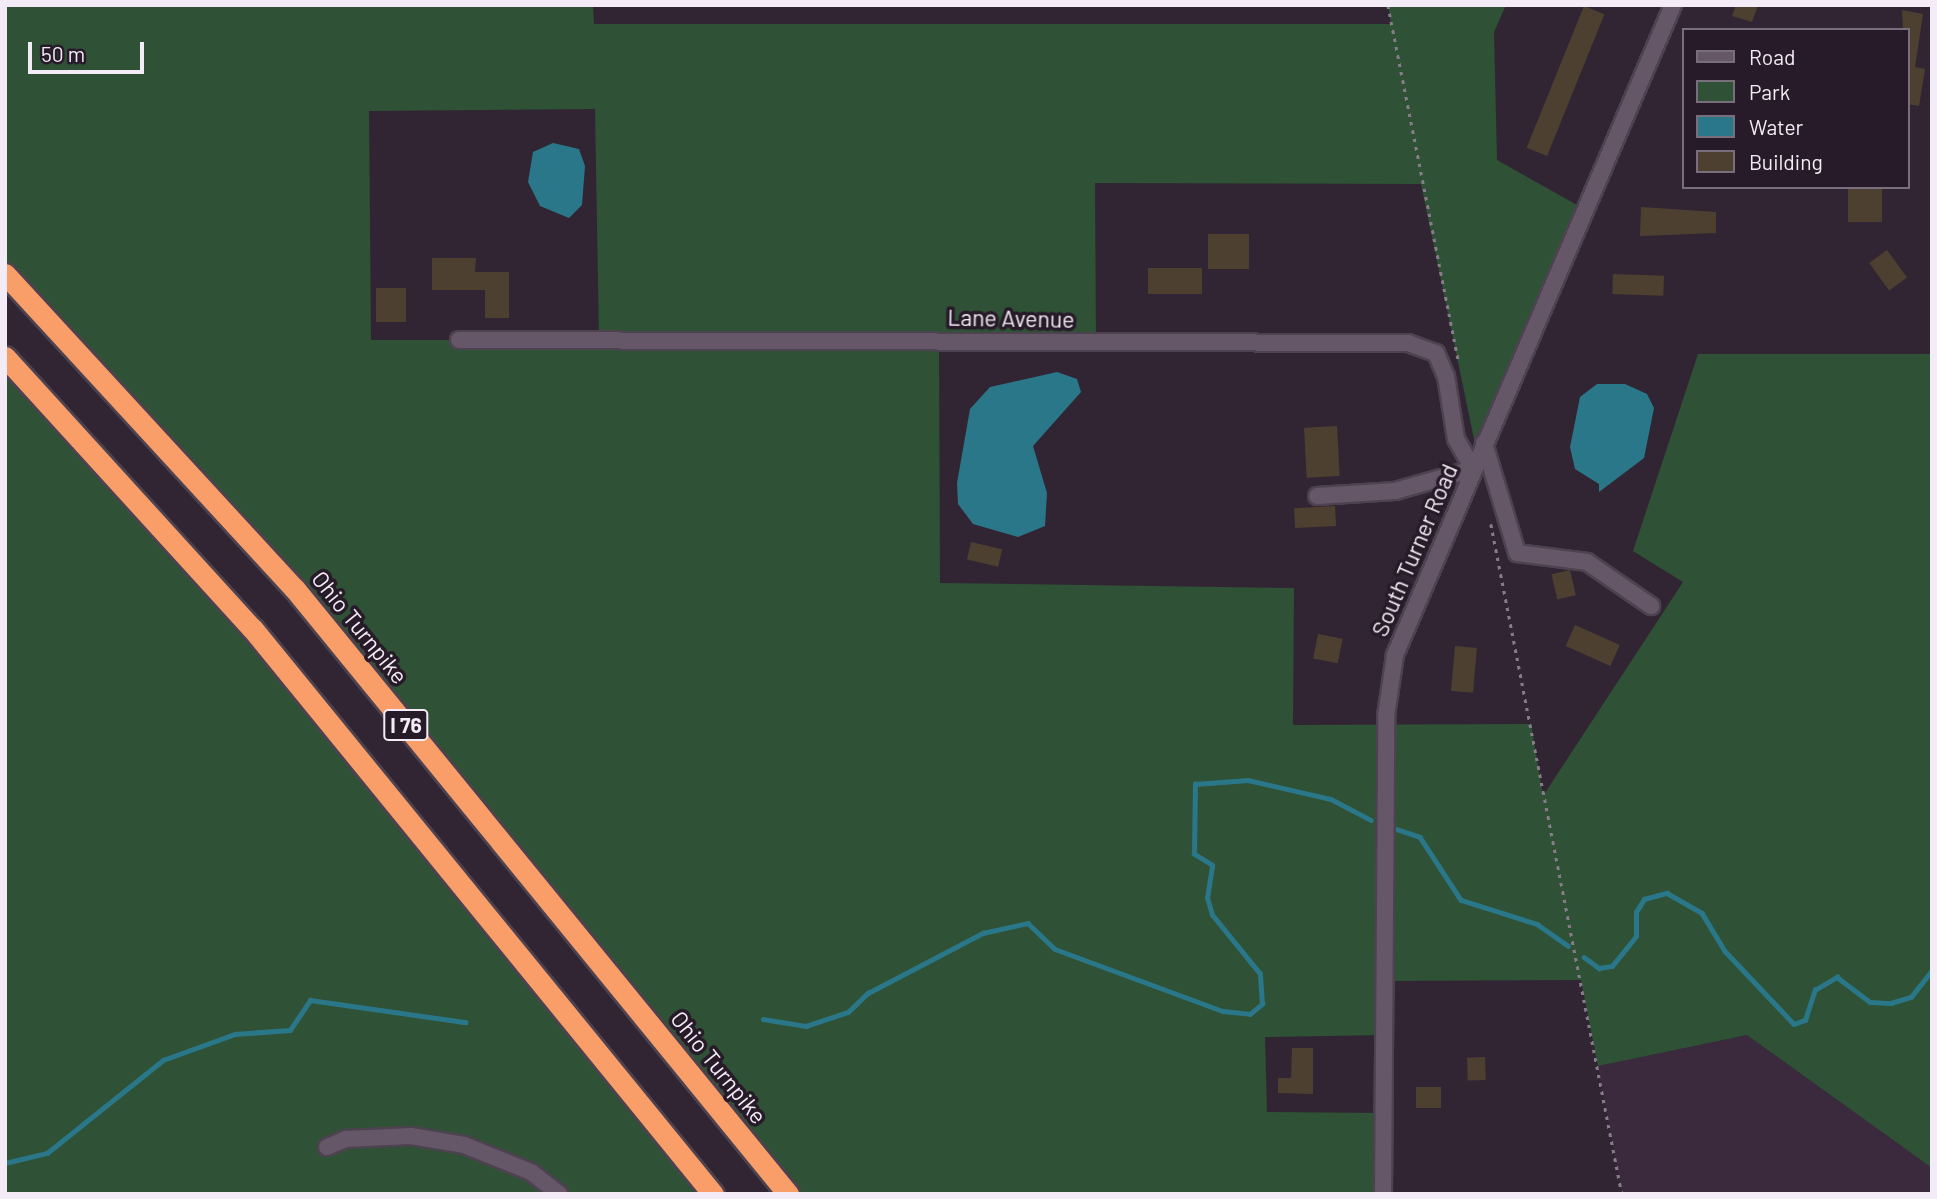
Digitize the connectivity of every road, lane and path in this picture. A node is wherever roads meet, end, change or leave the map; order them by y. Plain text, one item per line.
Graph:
1 (1388, 5) edge
2 (1673, 5) edge
3 (5, 274) edge
4 (459, 340) dead end
5 (5, 357) edge
6 (1461, 374) dead end
7 (1484, 443) junction
8 (1473, 469) junction
9 (1317, 496) dead end
10 (1489, 514) dead end
11 (1651, 606) dead end
12 (327, 1147) dead end
13 (559, 1194) edge
14 (713, 1194) edge
15 (788, 1194) edge
16 (1383, 1194) edge
17 (1622, 1194) edge

1 - 6 path
2 - 7 street, South Turner Road
3 - 15 highway, Ohio Turnpike / I 76
4 - 8 street, Lane Avenue
5 - 14 highway, I 76
7 - 8 street, South Turner Road
7 - 11 street
8 - 9 street
8 - 16 street, South Turner Road
10 - 17 path
12 - 13 street

